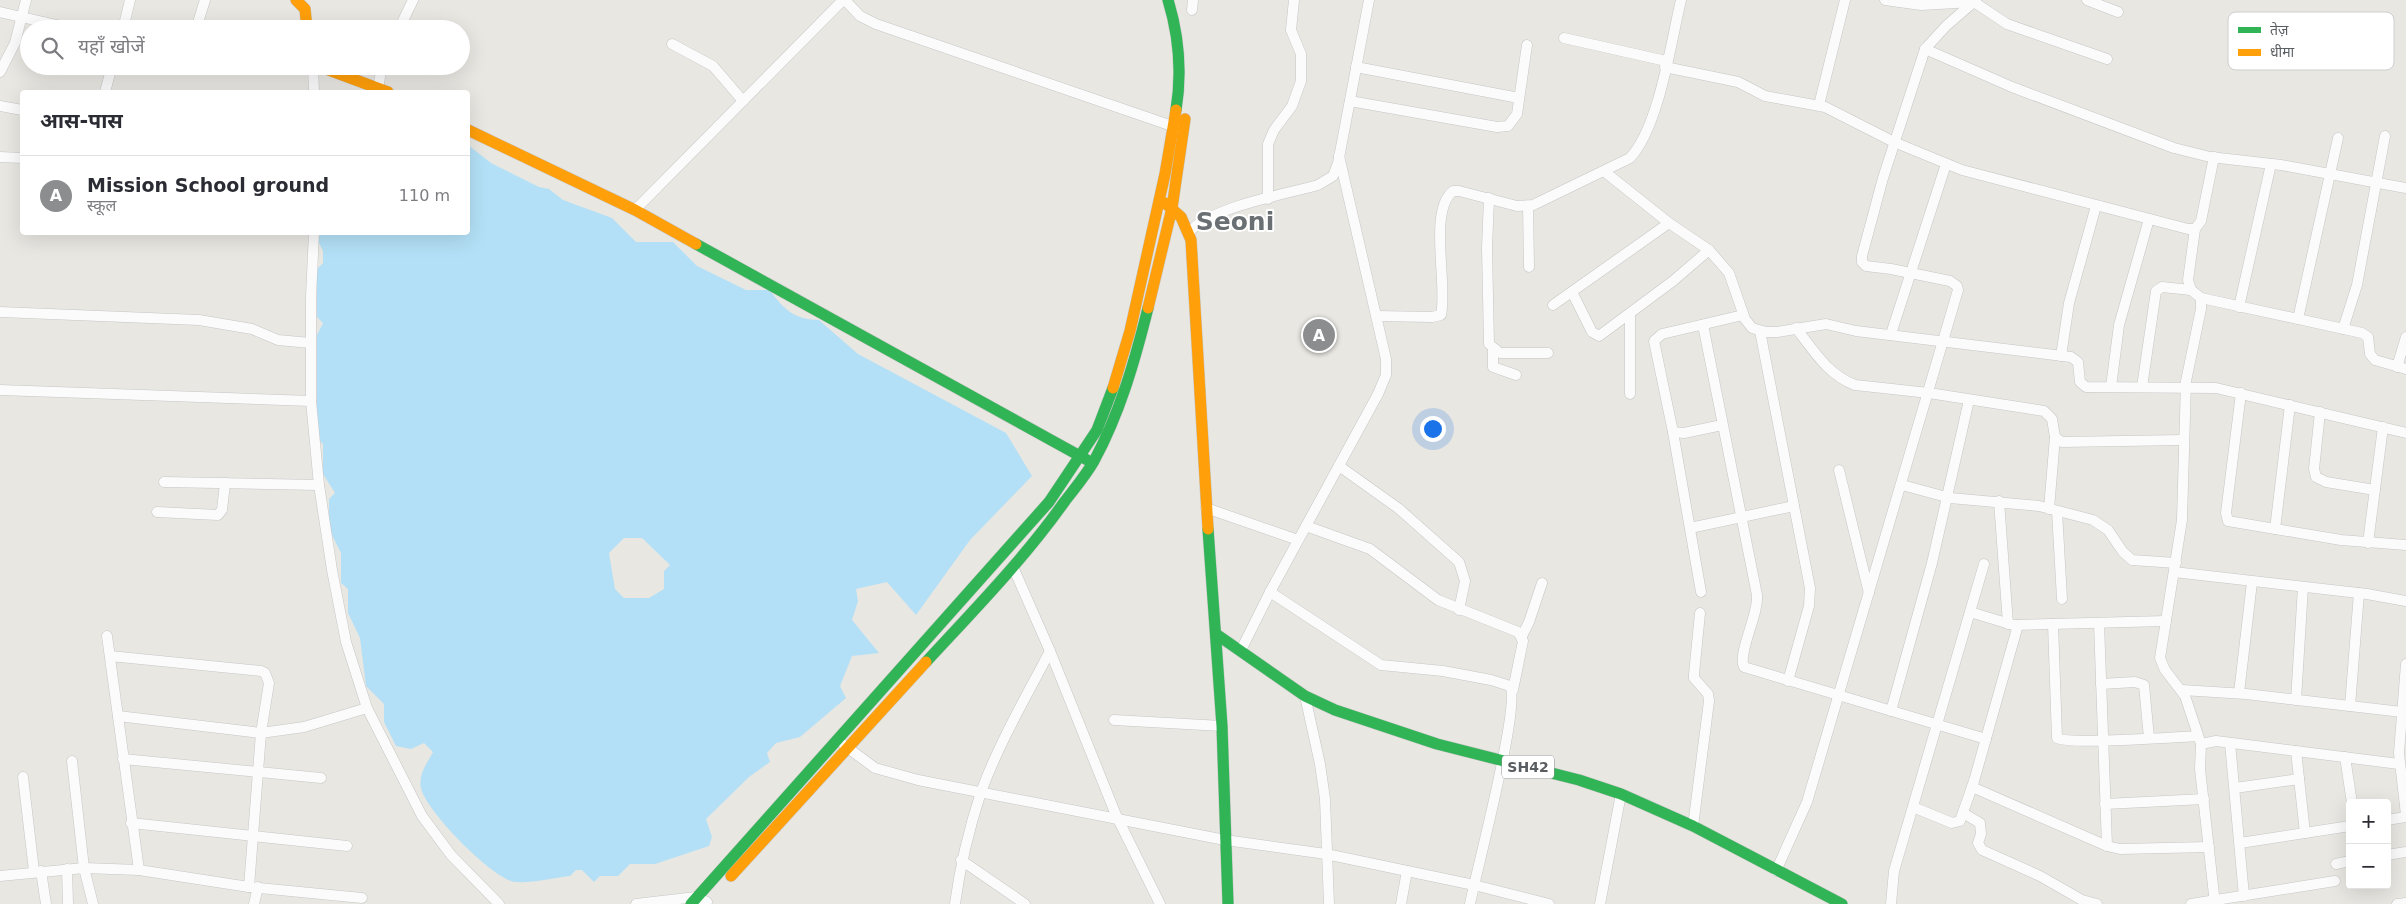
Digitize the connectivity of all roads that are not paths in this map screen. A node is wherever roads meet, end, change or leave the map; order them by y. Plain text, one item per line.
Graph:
1 (26, 0) edge
2 (130, 0) edge
3 (205, 0) edge
4 (296, 0) edge
5 (413, 0) edge
6 (844, 0) edge
7 (1168, 0) edge
8 (1178, 0) edge
9 (1294, 0) edge
10 (1369, 0) edge
11 (1681, 0) edge
12 (1845, 0) edge
13 (1885, 0) edge
14 (2087, 0) edge
15 (1975, 1) edge
16 (305, 5) edge
17 (0, 12) edge
18 (2118, 12) dead end
19 (23, 15) junction
20 (22, 20) edge
21 (41, 20) edge
22 (125, 20) edge
23 (199, 20) edge
24 (306, 20) edge
25 (403, 20) edge
26 (20, 26) edge
27 (1564, 38) dead end
28 (672, 44) dead end
29 (1527, 45) dead end
30 (1925, 50) junction
31 (2107, 59) dead end
32 (1666, 64) junction
33 (1356, 67) junction
34 (0, 72) edge
35 (109, 75) edge
36 (313, 75) edge
37 (342, 75) edge
38 (382, 75) edge
39 (105, 90) edge
40 (314, 90) edge
41 (383, 90) edge
42 (1519, 98) junction
43 (743, 101) junction
44 (1350, 101) junction
45 (1819, 105) junction
46 (0, 106) edge
47 (20, 110) edge
48 (1179, 128) junction
49 (470, 131) edge
50 (2385, 136) dead end
51 (2338, 138) dead end
52 (1894, 142) junction
53 (1339, 156) junction
54 (0, 157) edge
55 (2214, 157) junction
56 (20, 158) edge
57 (1946, 164) junction
58 (2271, 164) junction
59 (1605, 172) junction
60 (2330, 174) junction
61 (2376, 184) junction
62 (2406, 188) edge
63 (1489, 198) junction
64 (1268, 199) junction
65 (1159, 200) junction
66 (1528, 206) junction
67 (2096, 206) junction
68 (1172, 208) junction
69 (635, 210) junction
70 (2149, 219) junction
71 (1669, 223) junction
72 (2195, 229) junction
73 (1190, 231) junction
74 (314, 235) edge
75 (1709, 250) junction
76 (1529, 267) dead end
77 (1909, 273) junction
78 (2191, 290) junction
79 (1572, 292) junction
80 (2201, 298) junction
81 (1553, 305) dead end
82 (2239, 306) junction
83 (0, 312) edge
84 (1630, 314) junction
85 (1744, 315) junction
86 (1377, 316) junction
87 (2298, 320) junction
88 (1702, 325) junction
89 (1796, 328) junction
90 (2343, 329) junction
91 (1760, 331) junction
92 (1890, 334) junction
93 (2406, 337) edge
94 (1944, 341) junction
95 (310, 343) junction
96 (1493, 349) junction
97 (1548, 353) dead end
98 (2061, 356) junction
99 (2402, 368) edge
100 (1516, 375) dead end
101 (2111, 387) junction
102 (2142, 387) junction
103 (2186, 387) junction
104 (0, 390) edge
105 (1929, 393) junction
106 (2241, 393) junction
107 (1630, 394) dead end
108 (1969, 400) junction
109 (311, 401) junction
110 (2290, 405) junction
111 (2320, 412) junction
112 (1722, 425) junction
113 (2383, 427) junction
114 (1673, 432) junction
115 (2406, 432) edge
116 (2055, 437) junction
117 (2184, 440) junction
118 (1081, 457) junction
119 (1092, 463) junction
120 (1339, 466) junction
121 (1839, 470) dead end
122 (164, 482) dead end
123 (225, 483) junction
124 (1902, 484) junction
125 (319, 485) junction
126 (2375, 490) junction
127 (1947, 497) junction
128 (1999, 501) junction
129 (1794, 506) junction
130 (1206, 508) junction
131 (2053, 510) junction
132 (157, 512) dead end
133 (1741, 519) junction
134 (1306, 526) junction
135 (1690, 528) junction
136 (2275, 529) junction
137 (1298, 540) junction
138 (2368, 543) junction
139 (2406, 545) edge
140 (1984, 564) dead end
141 (1013, 567) junction
142 (2175, 568) junction
143 (2252, 582) junction
144 (1542, 583) dead end
145 (2303, 588) junction
146 (1270, 592) junction
147 (1701, 592) dead end
148 (1869, 593) junction
149 (2359, 593) junction
150 (2062, 599) dead end
151 (2406, 601) edge
152 (1460, 610) junction
153 (1970, 612) junction
154 (1700, 613) dead end
155 (2166, 622) junction
156 (2099, 623) junction
157 (2013, 624) junction
158 (2053, 624) junction
159 (1216, 634) junction
160 (107, 636) dead end
161 (1522, 636) junction
162 (1241, 650) junction
163 (1050, 651) junction
164 (110, 656) junction
165 (2406, 664) edge
166 (1788, 681) junction
167 (2101, 684) junction
168 (1513, 690) junction
169 (2182, 690) junction
170 (2239, 693) junction
171 (1305, 696) junction
172 (1839, 696) junction
173 (2296, 700) junction
174 (2350, 706) junction
175 (366, 708) junction
176 (1891, 711) junction
177 (2402, 712) junction
178 (118, 716) junction
179 (1114, 720) dead end
180 (1938, 725) junction
181 (1222, 726) junction
182 (261, 733) junction
183 (838, 738) junction
184 (2149, 738) junction
185 (1986, 739) junction
186 (2102, 740) junction
187 (2200, 740) junction
188 (2230, 743) junction
189 (847, 748) junction
190 (2296, 751) junction
191 (2403, 753) edge
192 (2345, 757) junction
193 (123, 759) junction
194 (72, 761) dead end
195 (1502, 761) junction
196 (2399, 764) junction
197 (257, 773) junction
198 (23, 777) dead end
199 (321, 778) dead end
200 (2299, 779) junction
201 (1972, 787) junction
202 (2235, 788) junction
203 (982, 791) junction
204 (1621, 794) junction
205 (2405, 795) edge
206 (2204, 799) junction
207 (2351, 799) edge
208 (2105, 804) junction
209 (1913, 807) junction
210 (1963, 813) junction
211 (2406, 816) edge
212 (1118, 817) junction
213 (2391, 819) edge
214 (131, 823) junction
215 (1694, 826) junction
216 (2346, 827) edge
217 (2306, 833) junction
218 (252, 835) junction
219 (1225, 840) junction
220 (2240, 843) junction
221 (346, 846) dead end
222 (2107, 846) junction
223 (2209, 847) junction
224 (2406, 852) edge
225 (1326, 854) junction
226 (2391, 854) edge
227 (961, 860) junction
228 (2346, 863) edge
229 (2336, 864) dead end
230 (84, 868) junction
231 (68, 869) junction
232 (139, 870) junction
233 (38, 871) junction
234 (1408, 871) junction
235 (1776, 871) junction
236 (0, 876) edge
237 (2335, 881) dead end
238 (1474, 885) junction
239 (253, 887) junction
240 (2244, 896) junction
241 (362, 898) dead end
242 (700, 902) edge
243 (2215, 902) edge
244 (2406, 903) edge
245 (46, 904) edge
246 (68, 904) edge
247 (93, 904) edge
248 (254, 904) edge
249 (499, 904) edge
250 (636, 904) edge
251 (955, 904) edge
252 (1025, 904) edge
253 (1160, 904) edge
254 (1228, 904) edge
255 (1328, 904) edge
256 (1401, 904) edge
257 (1470, 904) edge
258 (1549, 904) edge
259 (1600, 904) edge
260 (1842, 904) edge
261 (1891, 904) edge
262 (2096, 904) edge
263 (2191, 904) edge
264 (2397, 904) edge

1 - 19 street
2 - 22 street
3 - 23 street
4 - 16 main road
5 - 25 street
6 - 43 street
6 - 48 street
7 - 48 main road
8 - 48 main road
9 - 64 street
10 - 33 street
11 - 32 street
12 - 45 street
13 - 15 street
14 - 18 street
15 - 30 street
15 - 31 street
16 - 24 main road
17 - 19 street
19 - 20 street
19 - 21 street
26 - 34 street
27 - 32 street
28 - 43 street
29 - 42 street
30 - 52 street
30 - 55 street
32 - 45 street
32 - 59 street
33 - 42 street
33 - 44 street
35 - 39 street
36 - 40 street
37 - 41 main road
38 - 41 street
42 - 44 street
43 - 69 street
44 - 53 street
45 - 52 street
46 - 47 street
48 - 65 main road
48 - 68 main road
49 - 69 main road
50 - 61 street
51 - 60 street
52 - 57 street
52 - 77 street
53 - 64 street
53 - 86 street
54 - 56 street
55 - 58 street
55 - 72 street
57 - 67 street
57 - 77 street
58 - 60 street
58 - 82 street
59 - 66 street
59 - 71 street
60 - 61 street
60 - 87 street
61 - 62 street
61 - 90 street
63 - 66 street
63 - 86 street
63 - 96 street
64 - 73 street
65 - 68 main road
65 - 118 main road
66 - 76 street
67 - 70 street
67 - 98 street
68 - 73 main road
68 - 119 main road
69 - 118 main road
70 - 72 street
70 - 101 street
71 - 75 street
71 - 79 street
72 - 78 street
73 - 130 main road
74 - 95 street
75 - 84 street
75 - 85 street
77 - 92 street
77 - 94 street
78 - 80 street
78 - 102 street
79 - 81 street
79 - 84 street
80 - 82 street
80 - 103 street
82 - 87 street
83 - 95 street
84 - 107 street
85 - 88 street
85 - 91 street
86 - 120 street
87 - 90 street
88 - 112 street
88 - 114 street
89 - 91 street
89 - 92 street
89 - 105 street
90 - 99 street
91 - 129 street
92 - 94 street
93 - 99 street
94 - 98 street
94 - 105 street
95 - 109 street
96 - 97 street
96 - 100 street
98 - 101 street
101 - 102 street
102 - 103 street
103 - 106 street
103 - 117 street
104 - 109 street
105 - 108 street
105 - 124 street
106 - 110 street
106 - 136 street
108 - 116 street
108 - 127 street
109 - 125 street
110 - 111 street
110 - 136 street
111 - 113 street
111 - 126 street
112 - 114 street
112 - 133 street
113 - 115 street
113 - 126 street
114 - 135 street
116 - 117 street
116 - 131 street
117 - 142 street
118 - 119 main road
118 - 183 main road
119 - 141 main road
120 - 134 street
120 - 152 street
121 - 148 street
122 - 123 street
123 - 125 street
123 - 132 street
124 - 127 street
124 - 148 street
125 - 175 street
126 - 138 street
127 - 128 street
127 - 176 street
128 - 131 street
128 - 157 street
129 - 133 street
129 - 166 street
130 - 137 street
130 - 159 main road
131 - 142 street
131 - 150 street
133 - 135 street
133 - 166 street
134 - 137 street
134 - 152 street
135 - 147 street
136 - 138 street
137 - 146 street
138 - 139 street
140 - 153 street
141 - 163 street
141 - 189 main road
142 - 143 street
142 - 155 street
143 - 145 street
143 - 170 street
144 - 161 street
145 - 149 street
145 - 173 street
146 - 162 street
146 - 168 street
148 - 172 street
149 - 151 street
149 - 174 street
152 - 161 street
153 - 157 street
153 - 180 street
154 - 215 street
155 - 156 street
155 - 169 street
156 - 158 street
156 - 167 street
157 - 158 street
157 - 185 street
158 - 186 street
159 - 162 main road, SH42
159 - 181 main road
160 - 164 street
161 - 168 street
162 - 171 main road, SH42
163 - 203 street
163 - 212 street
164 - 178 street
164 - 182 street
165 - 177 street
166 - 172 street
167 - 184 street
167 - 186 street
168 - 195 street
169 - 170 street
169 - 187 street
170 - 173 street
171 - 195 main road, SH42
171 - 225 street
172 - 176 street
172 - 235 street
173 - 174 street
174 - 177 street
175 - 182 street
175 - 249 street
176 - 180 street
177 - 191 street
178 - 182 street
178 - 193 street
179 - 181 street
180 - 185 street
180 - 209 street
181 - 219 main road
182 - 197 street
183 - 189 street
183 - 242 main road
184 - 186 street
184 - 187 street
185 - 201 street
186 - 208 street
187 - 188 street
187 - 206 street
188 - 190 street
188 - 202 street
189 - 203 street
189 - 242 main road
190 - 192 street
190 - 200 street
191 - 196 street
192 - 196 street
192 - 207 street
193 - 197 street
193 - 214 street
194 - 230 street
195 - 204 main road, SH42
195 - 238 street
196 - 205 street
197 - 199 street
197 - 218 street
198 - 233 street
200 - 202 street
200 - 217 street
201 - 210 street
201 - 222 street
202 - 220 street
203 - 212 street
203 - 227 street
204 - 215 main road, SH42
204 - 259 street
205 - 211 street
206 - 208 street
206 - 223 street
208 - 222 street
209 - 210 street
209 - 261 street
210 - 262 street
211 - 213 street
212 - 219 street
212 - 253 street
214 - 218 street
214 - 232 street
215 - 235 main road, SH42
216 - 217 street
217 - 220 street
218 - 221 street
218 - 239 street
219 - 225 street
219 - 254 main road
220 - 240 street
222 - 223 street
223 - 243 street
224 - 226 street
225 - 234 street
225 - 255 street
227 - 251 street
227 - 252 street
228 - 229 street
230 - 231 street
230 - 232 street
230 - 247 street
231 - 233 street
231 - 246 street
232 - 239 street
233 - 236 street
233 - 245 street
234 - 238 street
234 - 256 street
235 - 260 main road, SH42
237 - 240 street
238 - 257 street
238 - 258 street
239 - 241 street
239 - 248 street
240 - 243 street
242 - 250 street
243 - 263 street
244 - 264 street

